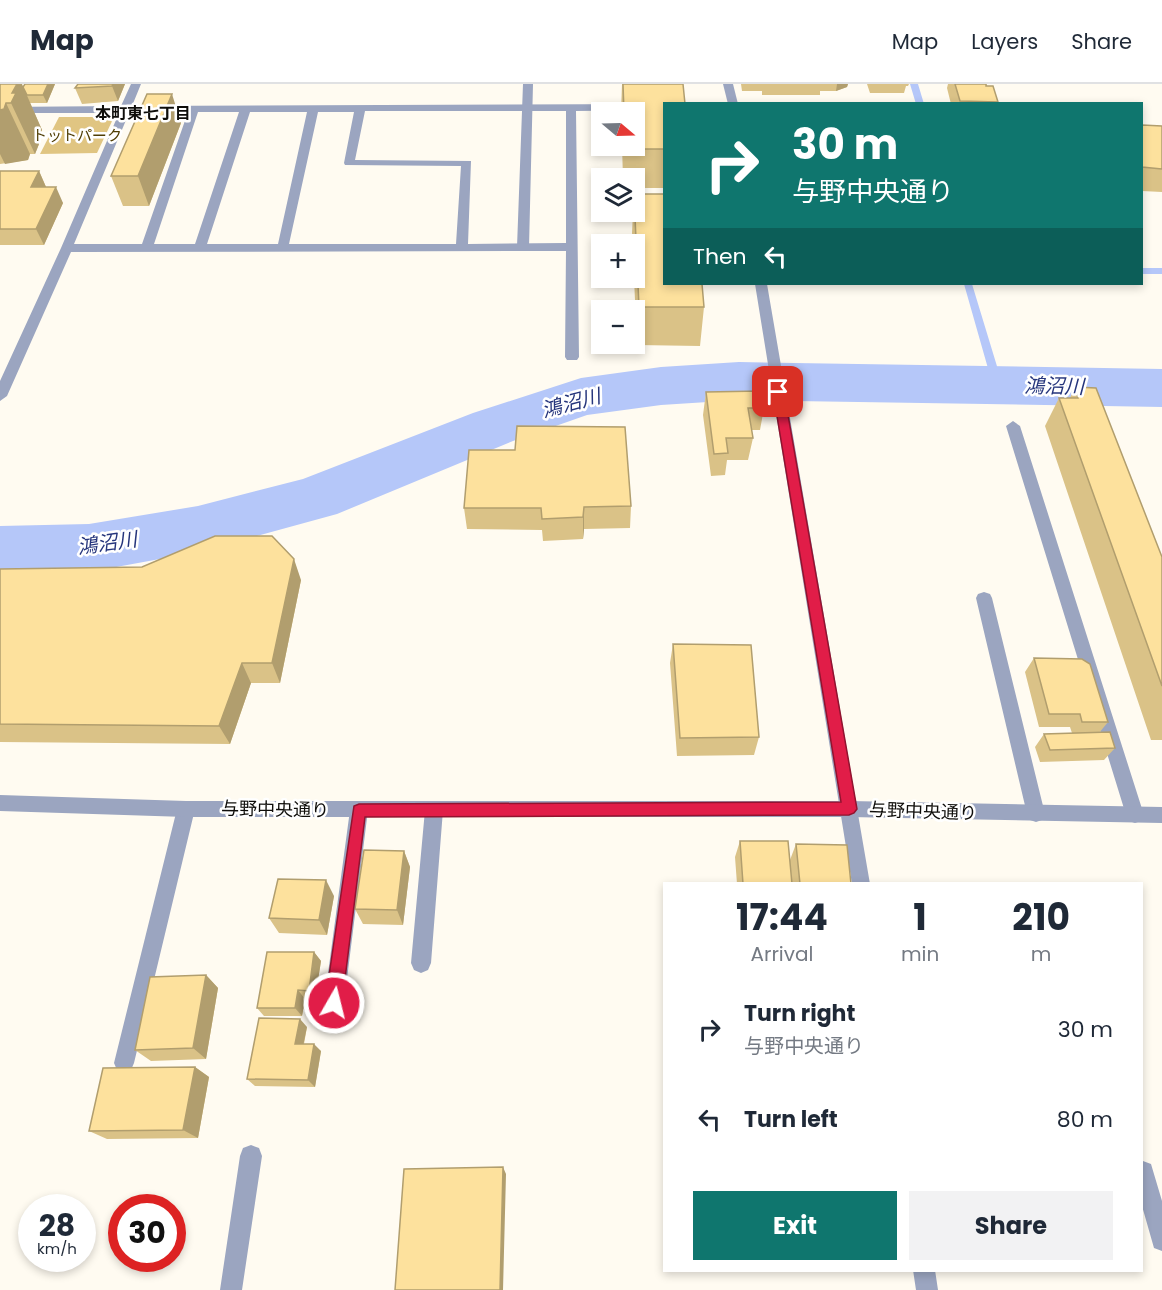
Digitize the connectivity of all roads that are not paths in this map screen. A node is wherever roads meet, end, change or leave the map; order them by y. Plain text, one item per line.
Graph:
1 (136, 84) edge
2 (528, 84) edge
3 (728, 84) edge
4 (732, 102) edge
5 (527, 106) junction
6 (571, 106) junction
7 (663, 106) edge
8 (7, 107) edge
9 (125, 109) junction
10 (360, 109) junction
11 (194, 110) junction
12 (245, 110) junction
13 (313, 110) junction
14 (283, 246) junction
15 (147, 247) junction
16 (200, 247) junction
17 (462, 247) junction
18 (523, 247) junction
19 (573, 247) junction
20 (67, 248) junction
21 (761, 285) edge
22 (572, 357) dead end
23 (0, 396) edge
24 (1013, 426) dead end
25 (984, 598) dead end
26 (0, 803) edge
27 (186, 809) junction
28 (849, 809) junction
29 (359, 810) junction
30 (434, 810) junction
31 (1036, 814) junction
32 (1135, 815) junction
33 (1162, 816) edge
34 (861, 882) edge
35 (421, 963) dead end
36 (334, 1003) dead end
37 (124, 1063) dead end
38 (251, 1156) dead end
39 (1143, 1172) dead end
40 (1162, 1240) edge
41 (924, 1272) edge
42 (231, 1290) edge
43 (927, 1290) edge

1 - 9 street
2 - 5 street
3 - 4 street
5 - 6 street
5 - 10 street
5 - 18 street
6 - 7 street
6 - 19 street
8 - 9 street
9 - 11 street
9 - 20 street
10 - 13 street
10 - 17 street
11 - 12 street
11 - 15 street
12 - 13 street
12 - 16 street
13 - 14 street
14 - 16 street
14 - 17 street
15 - 16 street
15 - 20 street
17 - 18 street
18 - 19 street
19 - 22 street
20 - 23 street
21 - 28 street
24 - 32 street
25 - 31 street
26 - 27 street, 与野中央通り
27 - 29 street, 与野中央通り
27 - 37 street
28 - 30 street, 与野中央通り
28 - 31 street, 与野中央通り
28 - 34 street
29 - 30 street, 与野中央通り
29 - 36 street
30 - 35 street
31 - 32 street, 与野中央通り
32 - 33 street, 与野中央通り
38 - 42 street
39 - 40 street
41 - 43 street

